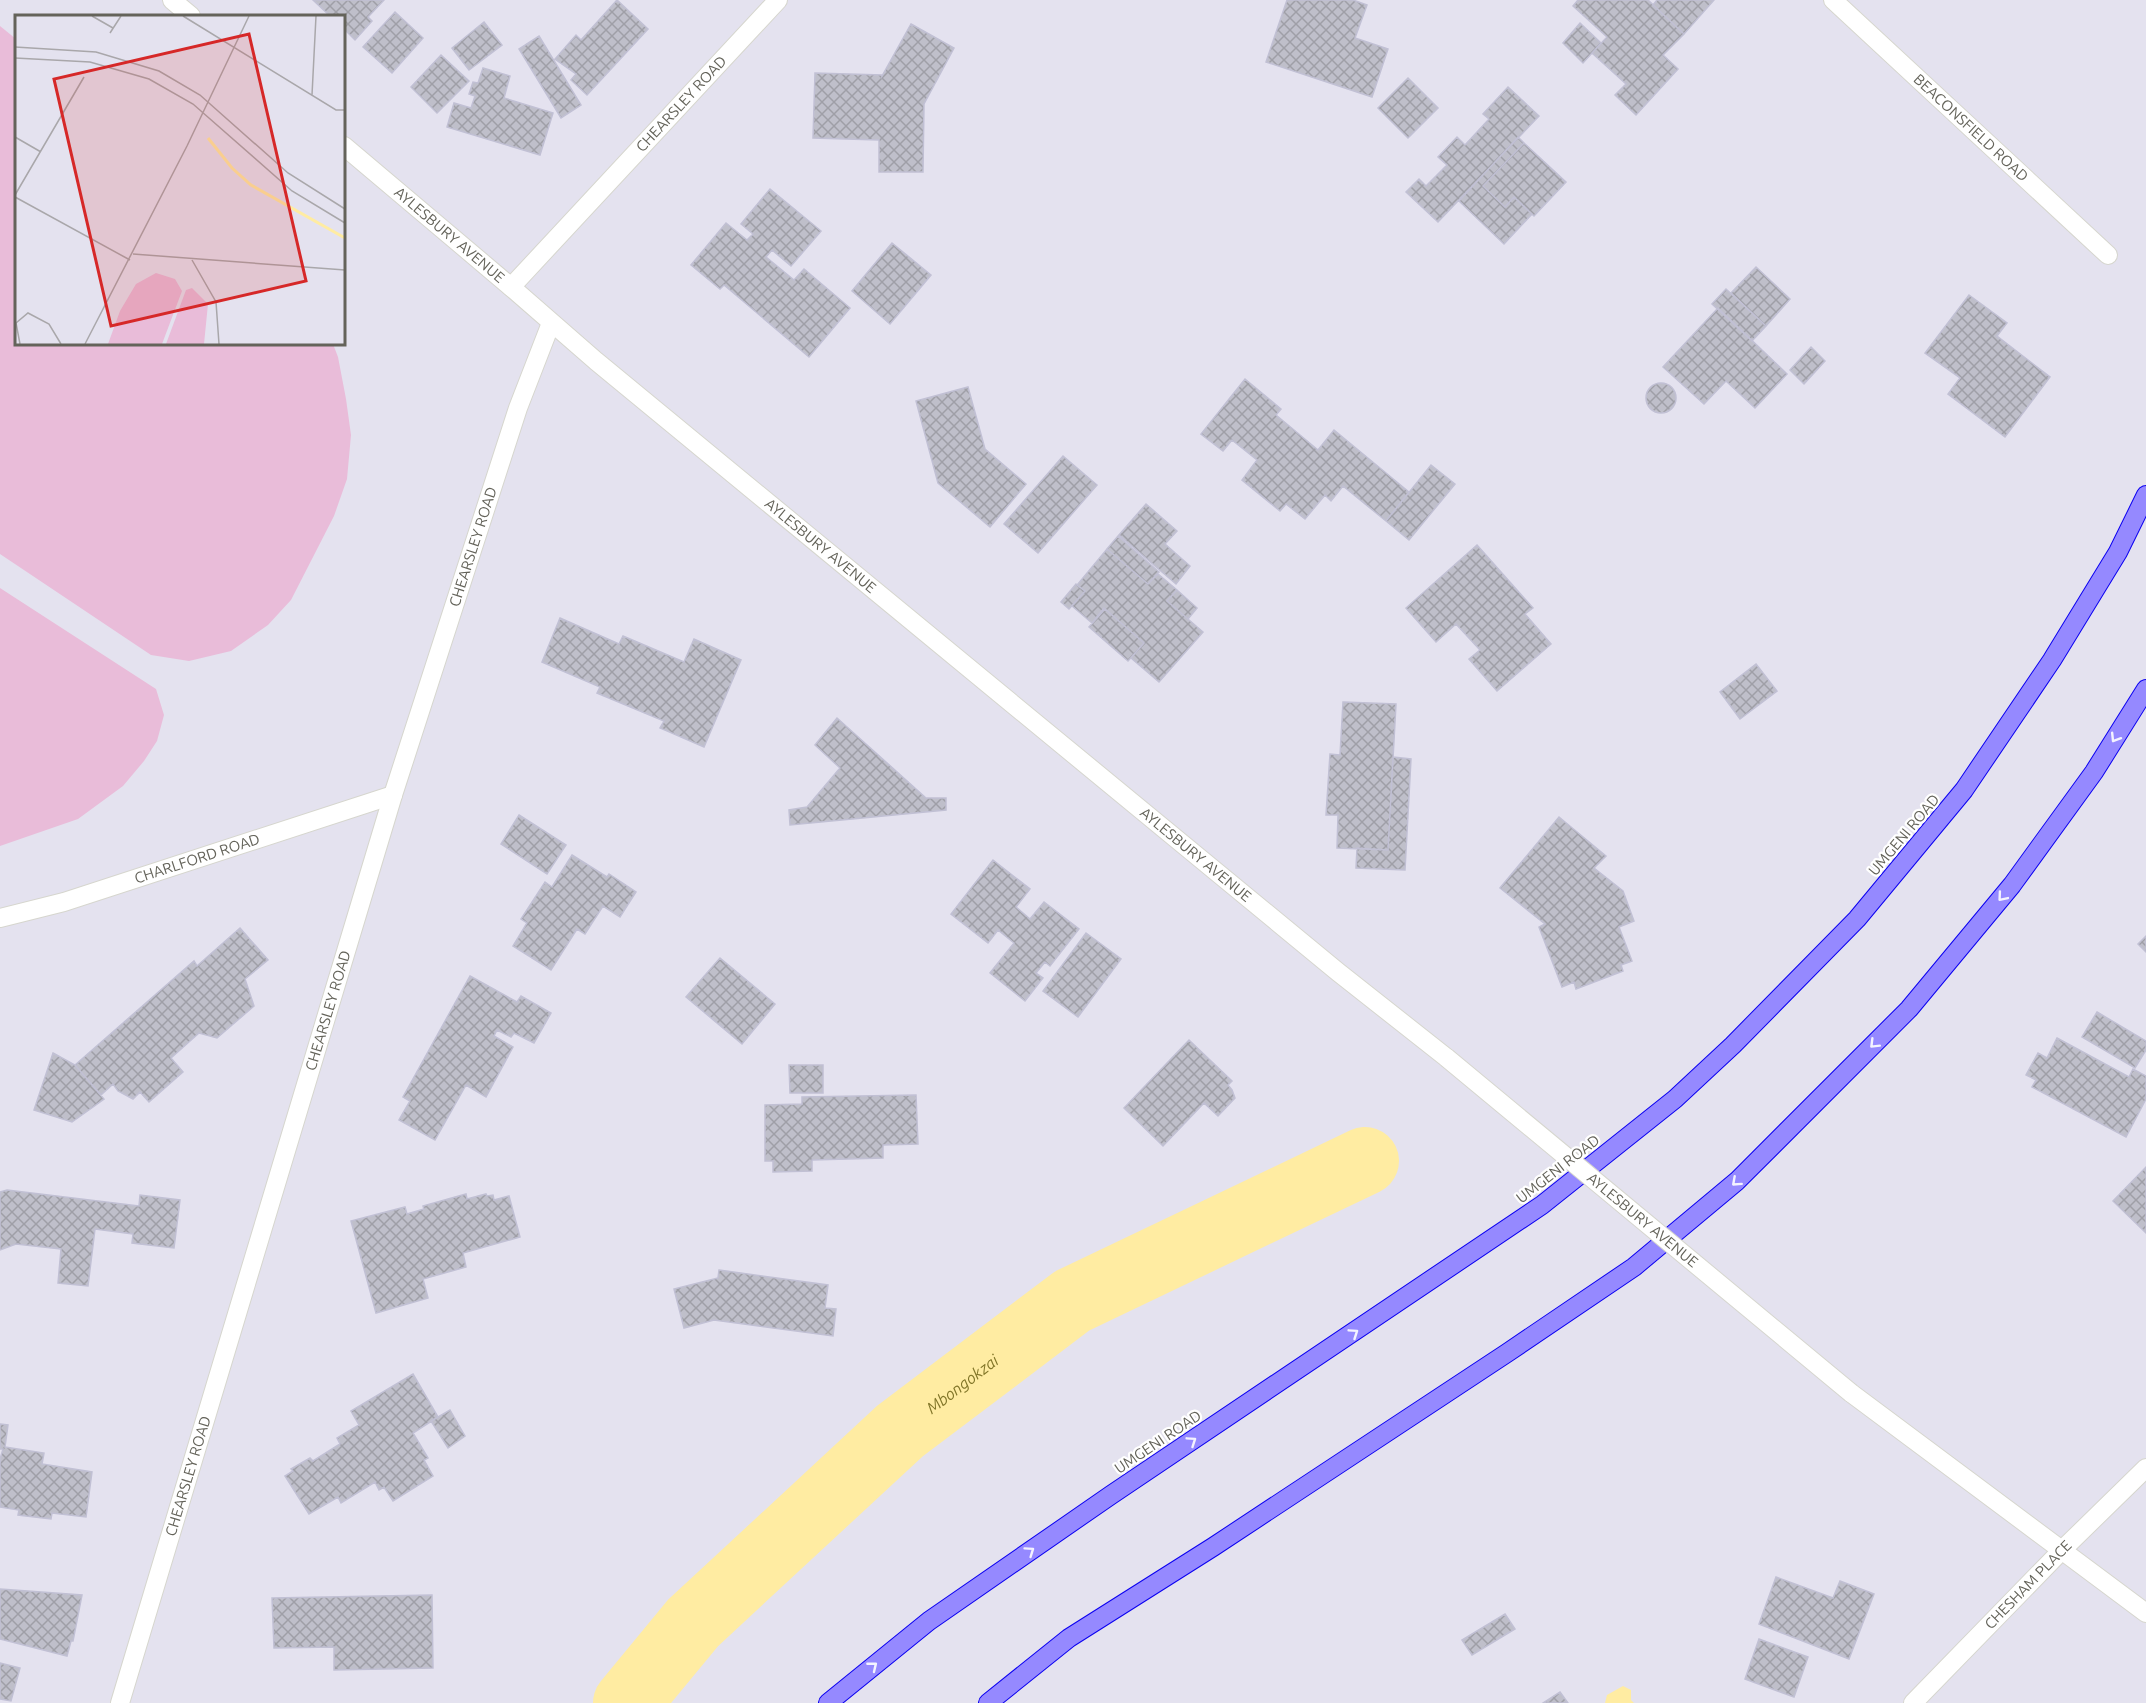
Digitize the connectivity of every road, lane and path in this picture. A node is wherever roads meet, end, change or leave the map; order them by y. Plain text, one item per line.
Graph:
1 (172, 0) edge
2 (778, 0) edge
3 (1833, 0) edge
4 (190, 15) edge
5 (345, 147) edge
6 (2108, 255) dead end
7 (512, 286) junction
8 (551, 323) junction
9 (2146, 495) edge
10 (2146, 689) edge
11 (393, 795) junction
12 (0, 918) edge
13 (2146, 1468) edge
14 (2062, 1550) junction
15 (2146, 1614) edge
16 (120, 1703) edge
17 (828, 1703) edge
18 (988, 1703) edge
19 (1913, 1703) edge

1 - 4 street
2 - 7 street, CHEARSLEY ROAD
3 - 6 street, BEACONSFIELD ROAD
5 - 7 street, AYLESBURY AVENUE
7 - 8 street, AYLESBURY AVENUE
8 - 11 street, CHEARSLEY ROAD
8 - 14 street, AYLESBURY AVENUE, bridge
17 -> 9 highway, UMGENI ROAD
10 -> 18 highway
11 - 12 street, CHARLFORD ROAD
11 - 16 street, CHEARSLEY ROAD
13 - 14 street, CHESHAM PLACE
14 - 15 street, AYLESBURY AVENUE
14 - 19 street, CHESHAM PLACE

